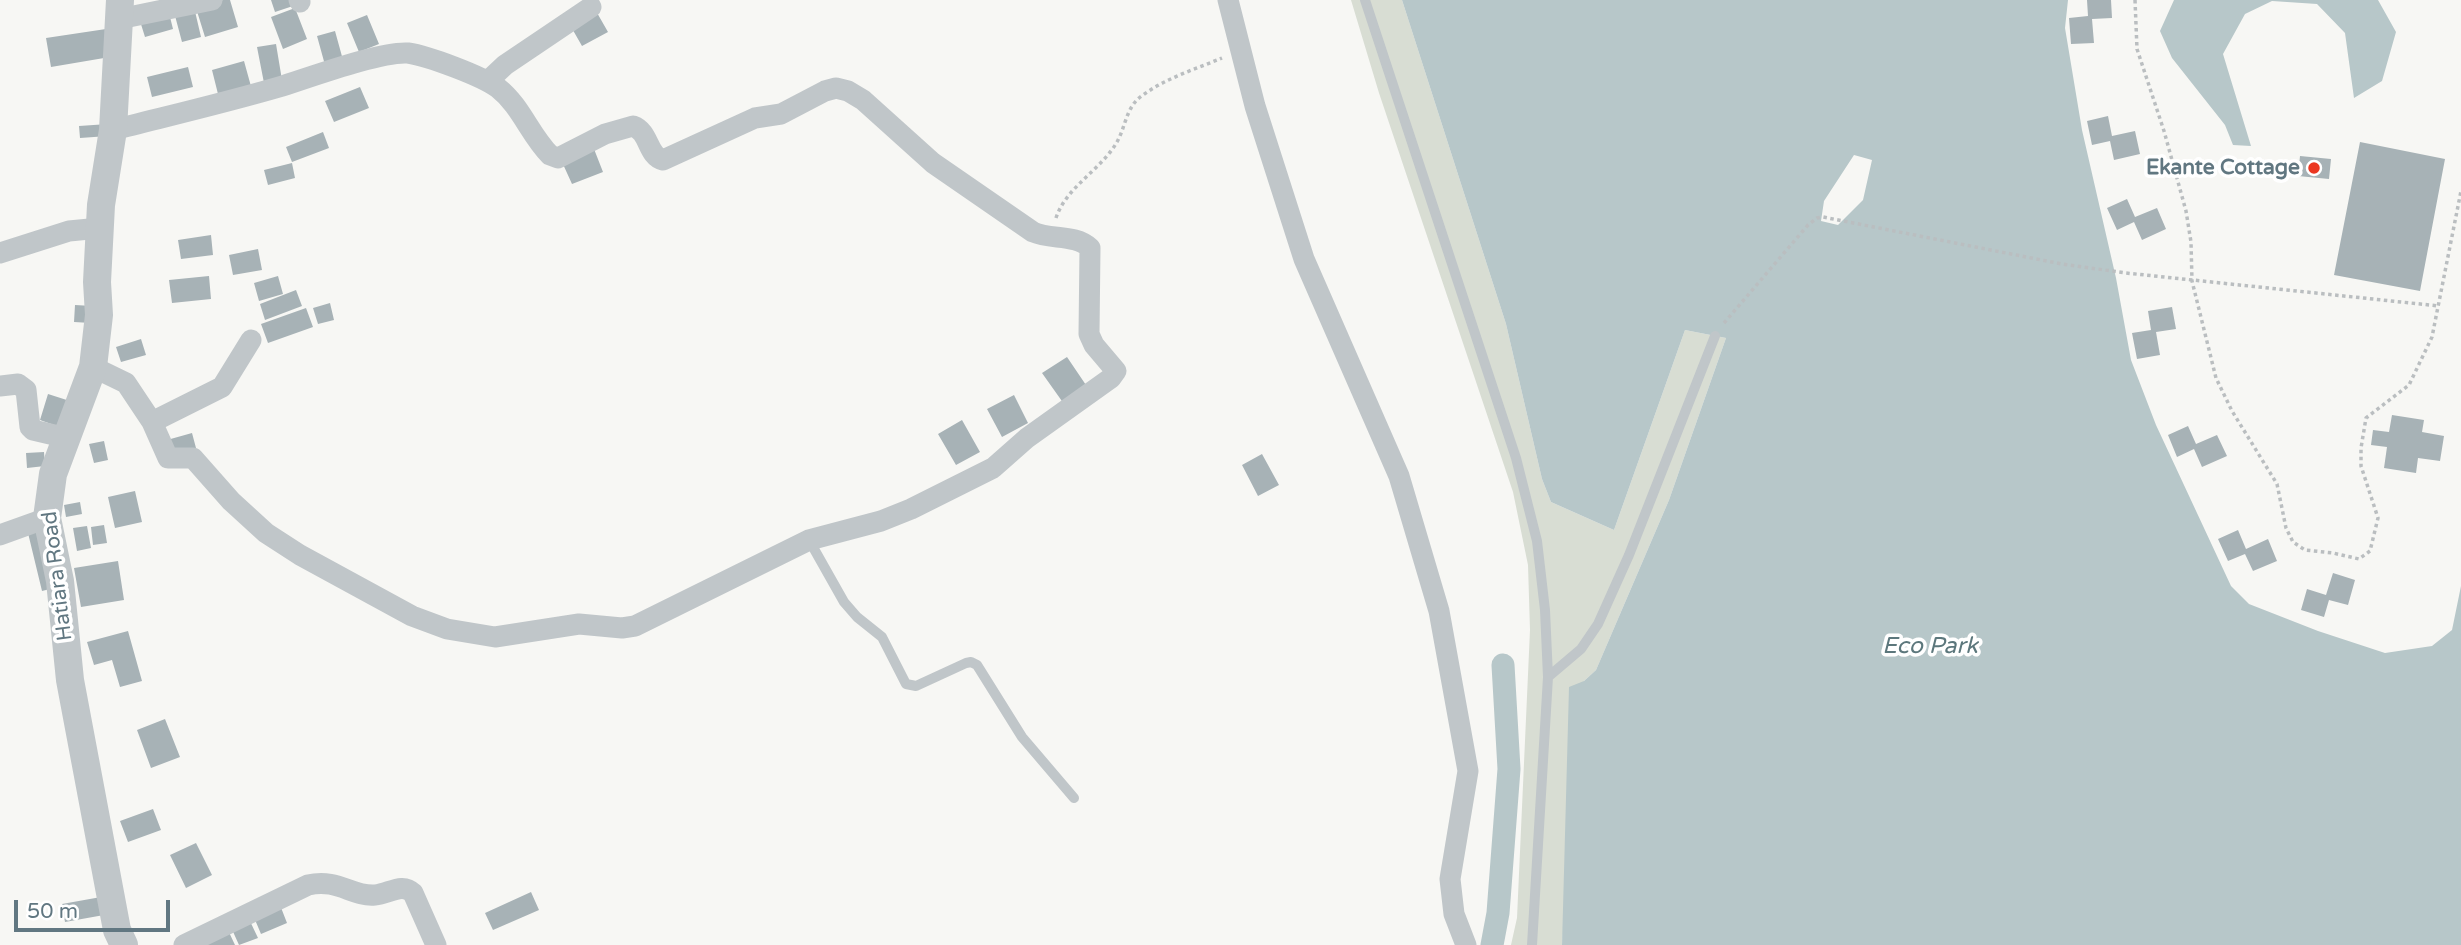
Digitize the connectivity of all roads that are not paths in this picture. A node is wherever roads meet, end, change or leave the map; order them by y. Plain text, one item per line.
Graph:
1 (212, 0) edge
2 (1228, 0) edge
3 (1365, 0) edge
4 (591, 7) dead end
5 (119, 9) edge
6 (488, 81) junction
7 (113, 130) junction
8 (100, 228) junction
9 (0, 253) edge
10 (1714, 336) road end
11 (251, 340) dead end
12 (93, 367) junction
13 (0, 386) edge
14 (152, 422) junction
15 (67, 438) junction
16 (47, 518) junction
17 (0, 535) edge
18 (809, 540) junction
19 (1548, 677) junction
20 (1074, 798) dead end
21 (124, 945) edge
22 (184, 945) edge
23 (436, 945) edge
24 (1465, 945) edge
25 (1532, 945) edge

1 - 5 street
2 - 24 street
3 - 19 lane
4 - 6 street
5 - 7 street, Hatiara Road
6 - 7 street
6 - 18 street
7 - 8 street, Hatiara Road
8 - 9 street
8 - 12 street, Hatiara Road
10 - 19 lane
11 - 14 street
12 - 14 street
12 - 15 street, Hatiara Road
13 - 15 street
14 - 18 street
15 - 16 street, Hatiara Road
16 - 17 street
16 - 21 street, Hatiara Road
18 - 20 lane
19 - 25 lane
22 - 23 street

